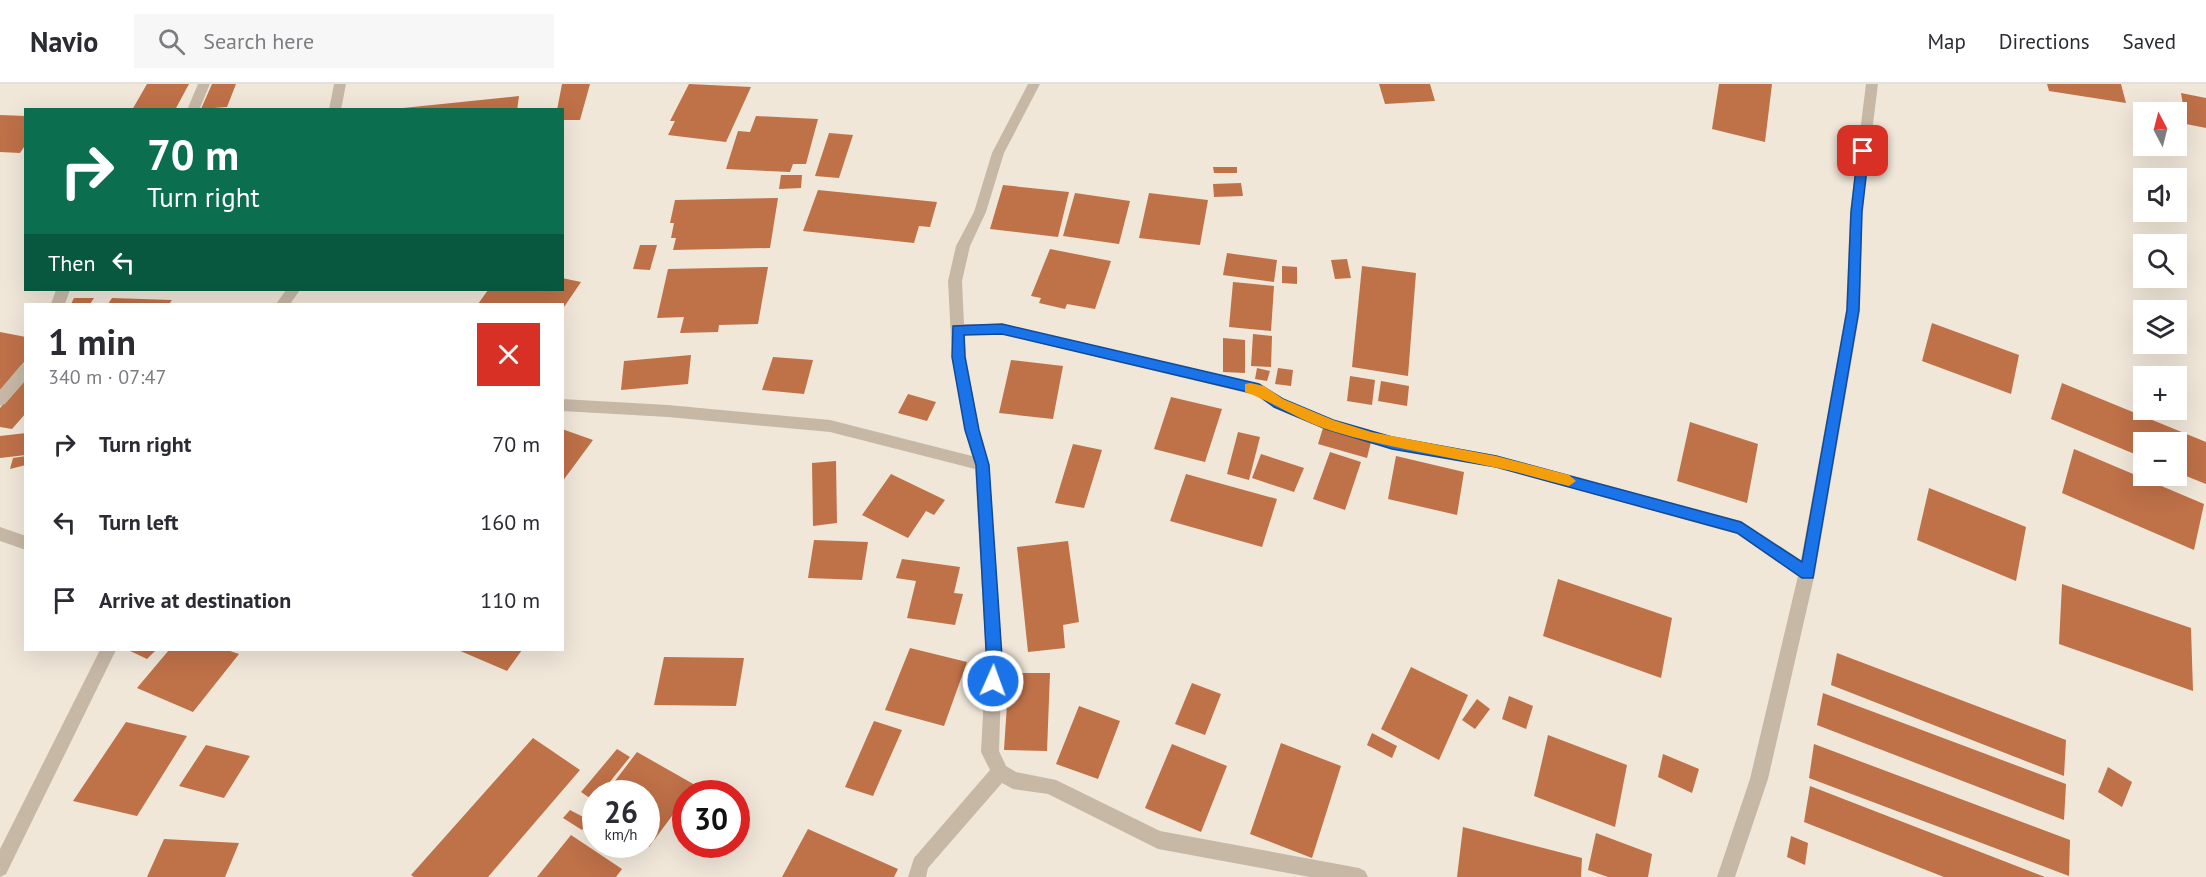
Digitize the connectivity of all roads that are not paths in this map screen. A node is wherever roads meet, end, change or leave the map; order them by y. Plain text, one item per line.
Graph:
1 (204, 84) edge
2 (340, 84) edge
3 (1034, 84) edge
4 (1872, 84) edge
5 (193, 108) edge
6 (335, 108) edge
7 (957, 330) junction
8 (24, 371) edge
9 (0, 400) edge
10 (564, 405) edge
11 (982, 465) junction
12 (0, 534) edge
13 (24, 542) edge
14 (1808, 573) junction
15 (108, 651) edge
16 (1000, 772) junction
17 (0, 868) edge
18 (917, 877) edge
19 (1359, 877) edge
20 (1726, 877) edge

1 - 5 street
2 - 6 street
3 - 7 street
4 - 14 street
7 - 11 street
7 - 14 street
8 - 9 street
10 - 11 street
11 - 16 street
12 - 13 street
14 - 20 street
15 - 17 street
16 - 18 street
16 - 19 street

